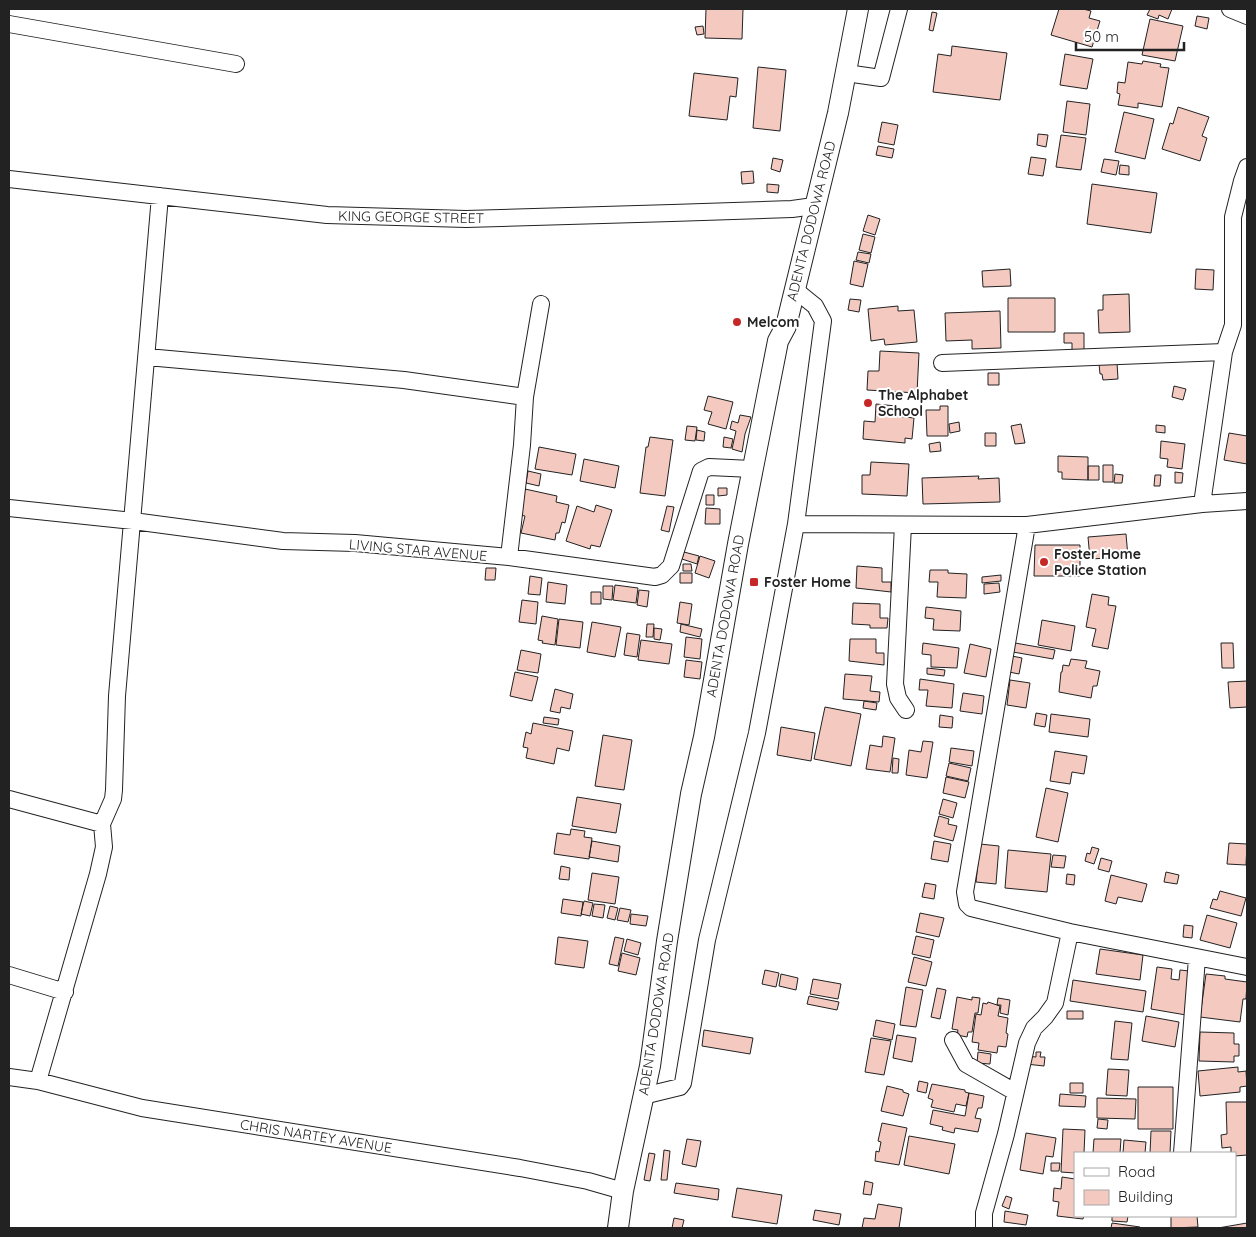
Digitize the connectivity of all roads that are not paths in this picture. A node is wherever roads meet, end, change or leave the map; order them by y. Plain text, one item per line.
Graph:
1 (858, 9) edge
2 (899, 9) edge
3 (1230, 9) edge
4 (1247, 16) edge
5 (9, 24) edge
6 (236, 64) dead end
7 (846, 73) junction
8 (1247, 167) edge
9 (9, 178) edge
10 (160, 196) junction
11 (814, 206) junction
12 (1247, 206) edge
13 (1233, 217) junction
14 (794, 289) junction
15 (541, 304) dead end
16 (1240, 325) edge
17 (1224, 352) junction
18 (147, 357) junction
19 (942, 364) dead end
20 (525, 397) junction
21 (752, 469) junction
22 (1247, 502) edge
23 (1202, 504) junction
24 (9, 508) edge
25 (133, 520) junction
26 (796, 524) junction
27 (1026, 524) junction
28 (903, 525) junction
29 (509, 557) junction
30 (906, 710) dead end
31 (9, 799) edge
32 (102, 824) junction
33 (1070, 932) junction
34 (1197, 958) junction
35 (1247, 967) edge
36 (9, 975) edge
37 (65, 992) junction
38 (953, 1040) dead end
39 (9, 1077) edge
40 (38, 1081) junction
41 (1015, 1092) junction
42 (643, 1096) junction
43 (1182, 1152) edge
44 (623, 1191) junction
45 (618, 1228) edge
46 (984, 1228) edge

1 - 7 main road, ADENTA DODOWA ROAD
2 - 7 street
3 - 4 street
5 - 6 street
7 - 11 main road, ADENTA DODOWA ROAD
8 - 13 street
9 - 10 street, KING GEORGE STREET
10 - 11 street, KING GEORGE STREET
10 - 18 street
11 - 14 main road, ADENTA DODOWA ROAD
12 - 13 street
13 - 16 street
14 - 21 main road, ADENTA DODOWA ROAD
14 - 26 street
15 - 20 street
16 - 17 street
17 - 19 street
17 - 23 street
18 - 20 street
18 - 25 street
20 - 29 street
21 - 29 street, LIVING STAR AVENUE
21 - 42 main road, ADENTA DODOWA ROAD
22 - 23 street
23 - 27 street
24 - 25 street, LIVING STAR AVENUE
25 - 29 street, LIVING STAR AVENUE
25 - 32 street
26 - 28 street
26 - 42 street
27 - 28 street
27 - 33 street
28 - 30 street
31 - 32 street
32 - 37 street
33 - 34 street
33 - 41 street
34 - 35 street
34 - 43 street
36 - 37 street
37 - 40 street
38 - 41 street
39 - 40 street, CHRIS NARTEY AVENUE
40 - 44 street, CHRIS NARTEY AVENUE
41 - 46 street
42 - 44 main road, ADENTA DODOWA ROAD
44 - 45 main road, ADENTA DODOWA ROAD

